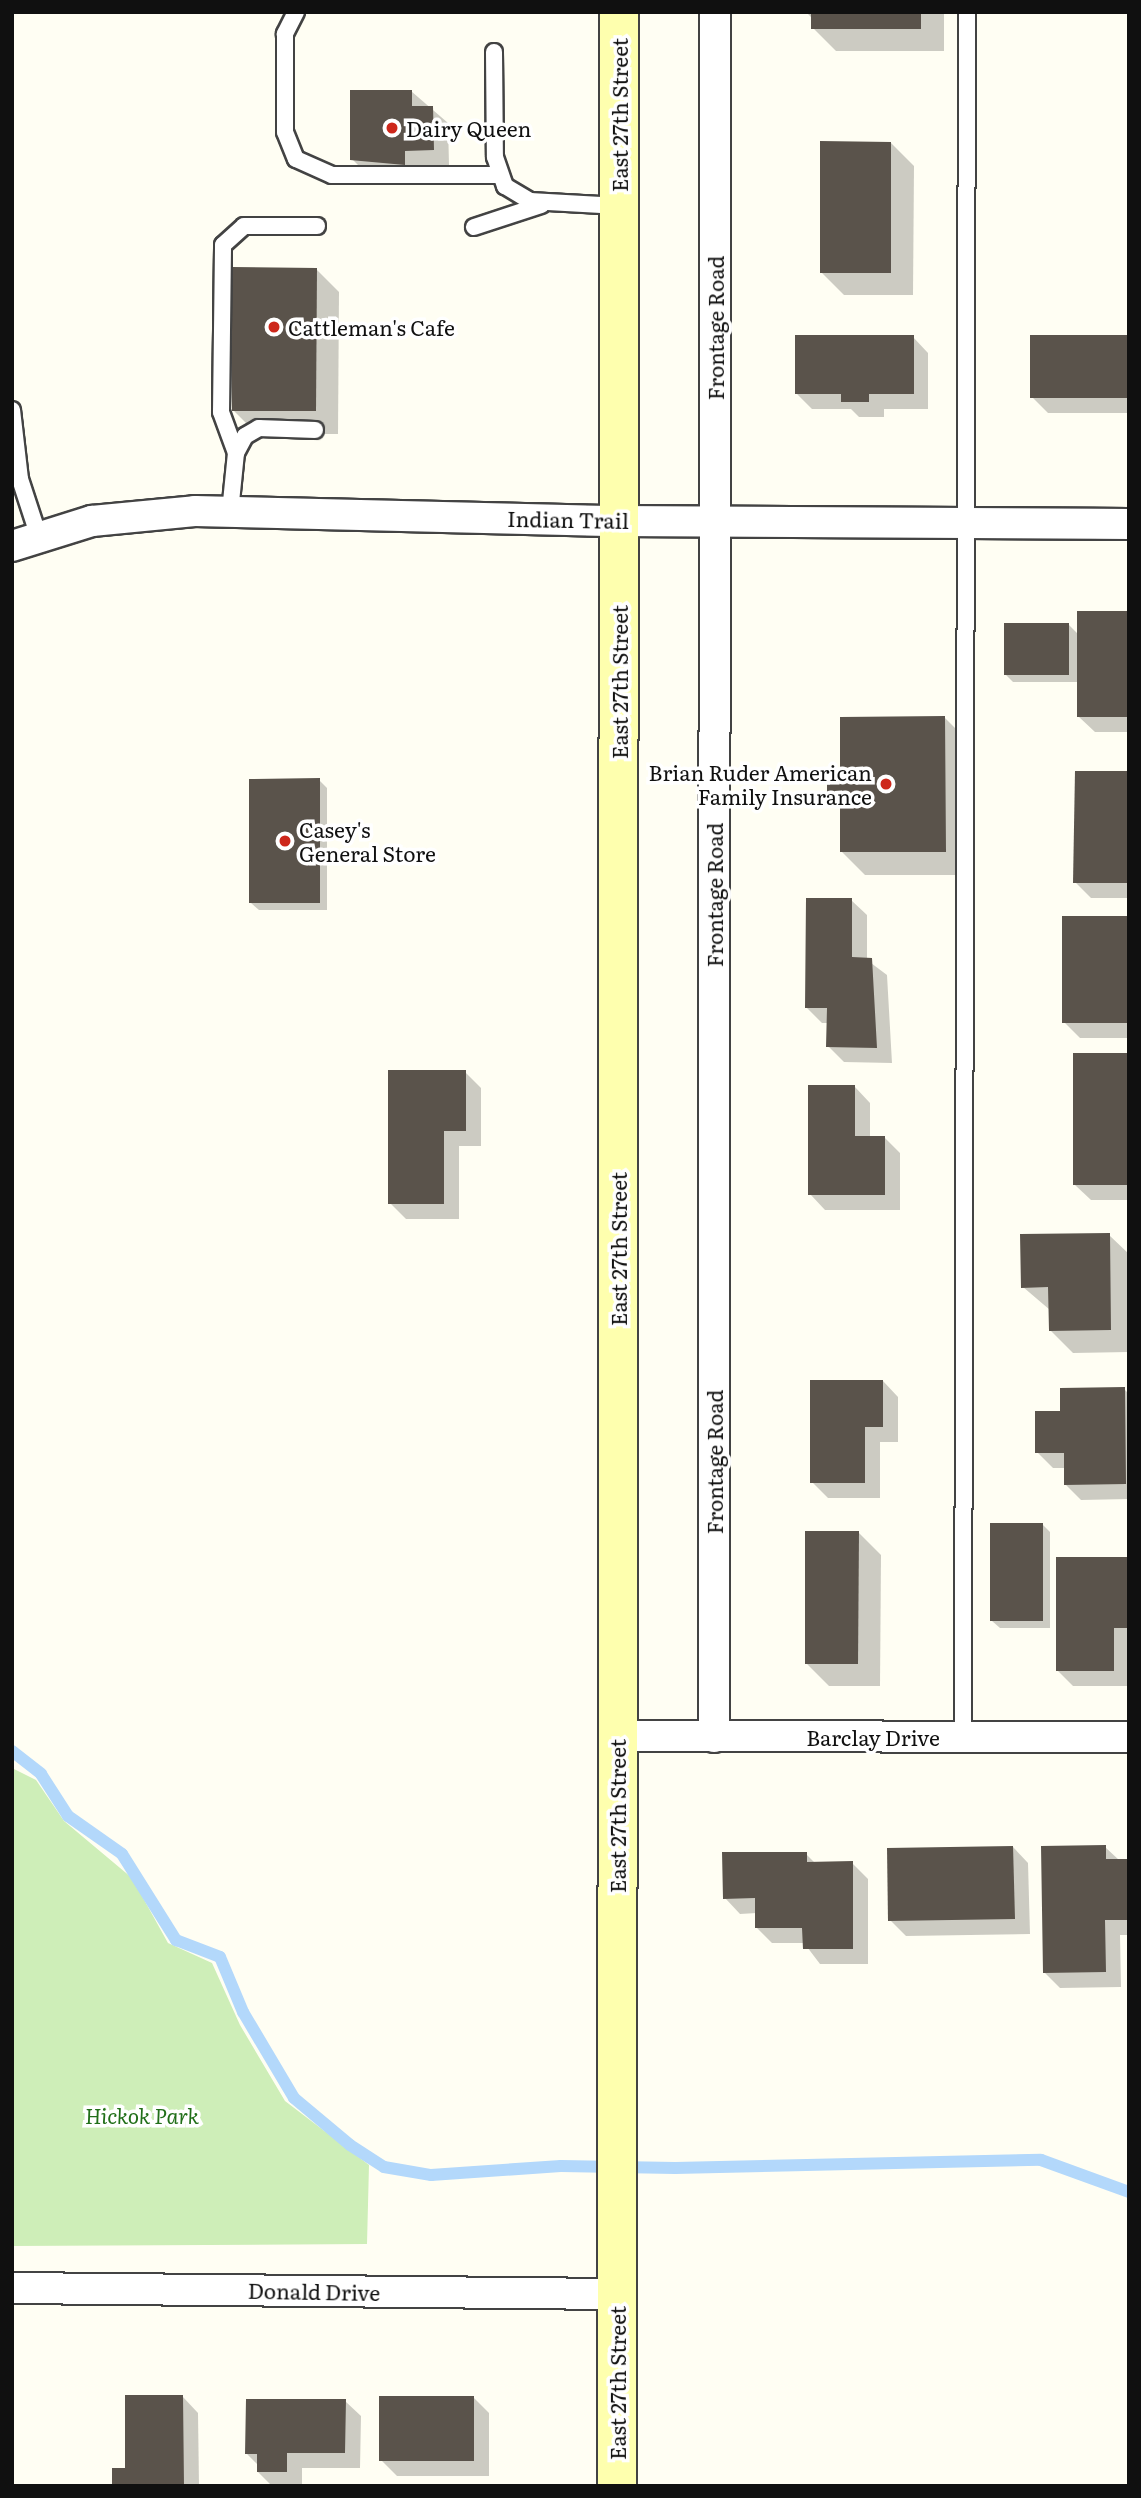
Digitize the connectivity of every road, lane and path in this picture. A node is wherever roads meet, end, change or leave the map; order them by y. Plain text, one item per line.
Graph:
1 (296, 12) edge
2 (619, 12) edge
3 (715, 12) edge
4 (967, 12) edge
5 (494, 52) dead end
6 (499, 175) junction
7 (547, 203) junction
8 (619, 206) junction
9 (317, 226) dead end
10 (474, 227) dead end
11 (12, 410) edge
12 (315, 430) dead end
13 (236, 453) junction
14 (230, 512) junction
15 (619, 521) junction
16 (715, 521) junction
17 (967, 523) junction
18 (1129, 524) edge
19 (25, 542) edge
20 (617, 1736) junction
21 (714, 1737) junction
22 (963, 1737) junction
23 (1129, 1737) edge
24 (12, 2288) edge
25 (617, 2294) junction
26 (617, 2486) edge

1 - 6 lane
2 - 8 main road, East 27th Street
3 - 16 street, Frontage Road
4 - 17 lane
5 - 6 lane
6 - 7 lane
7 - 8 lane
7 - 10 lane
8 - 15 main road, East 27th Street
9 - 13 lane
11 - 19 lane
12 - 13 lane
13 - 14 lane
14 - 15 street, Indian Trail
14 - 19 street, Indian Trail
15 - 16 street, Indian Trail
15 - 20 main road, East 27th Street
16 - 17 street, Indian Trail
16 - 21 street, Frontage Road
17 - 18 street, Indian Trail
17 - 22 lane
20 - 21 street, Barclay Drive
20 - 25 main road, East 27th Street
21 - 22 street, Barclay Drive
22 - 23 street, Barclay Drive
24 - 25 street, Donald Drive
25 - 26 main road, East 27th Street

